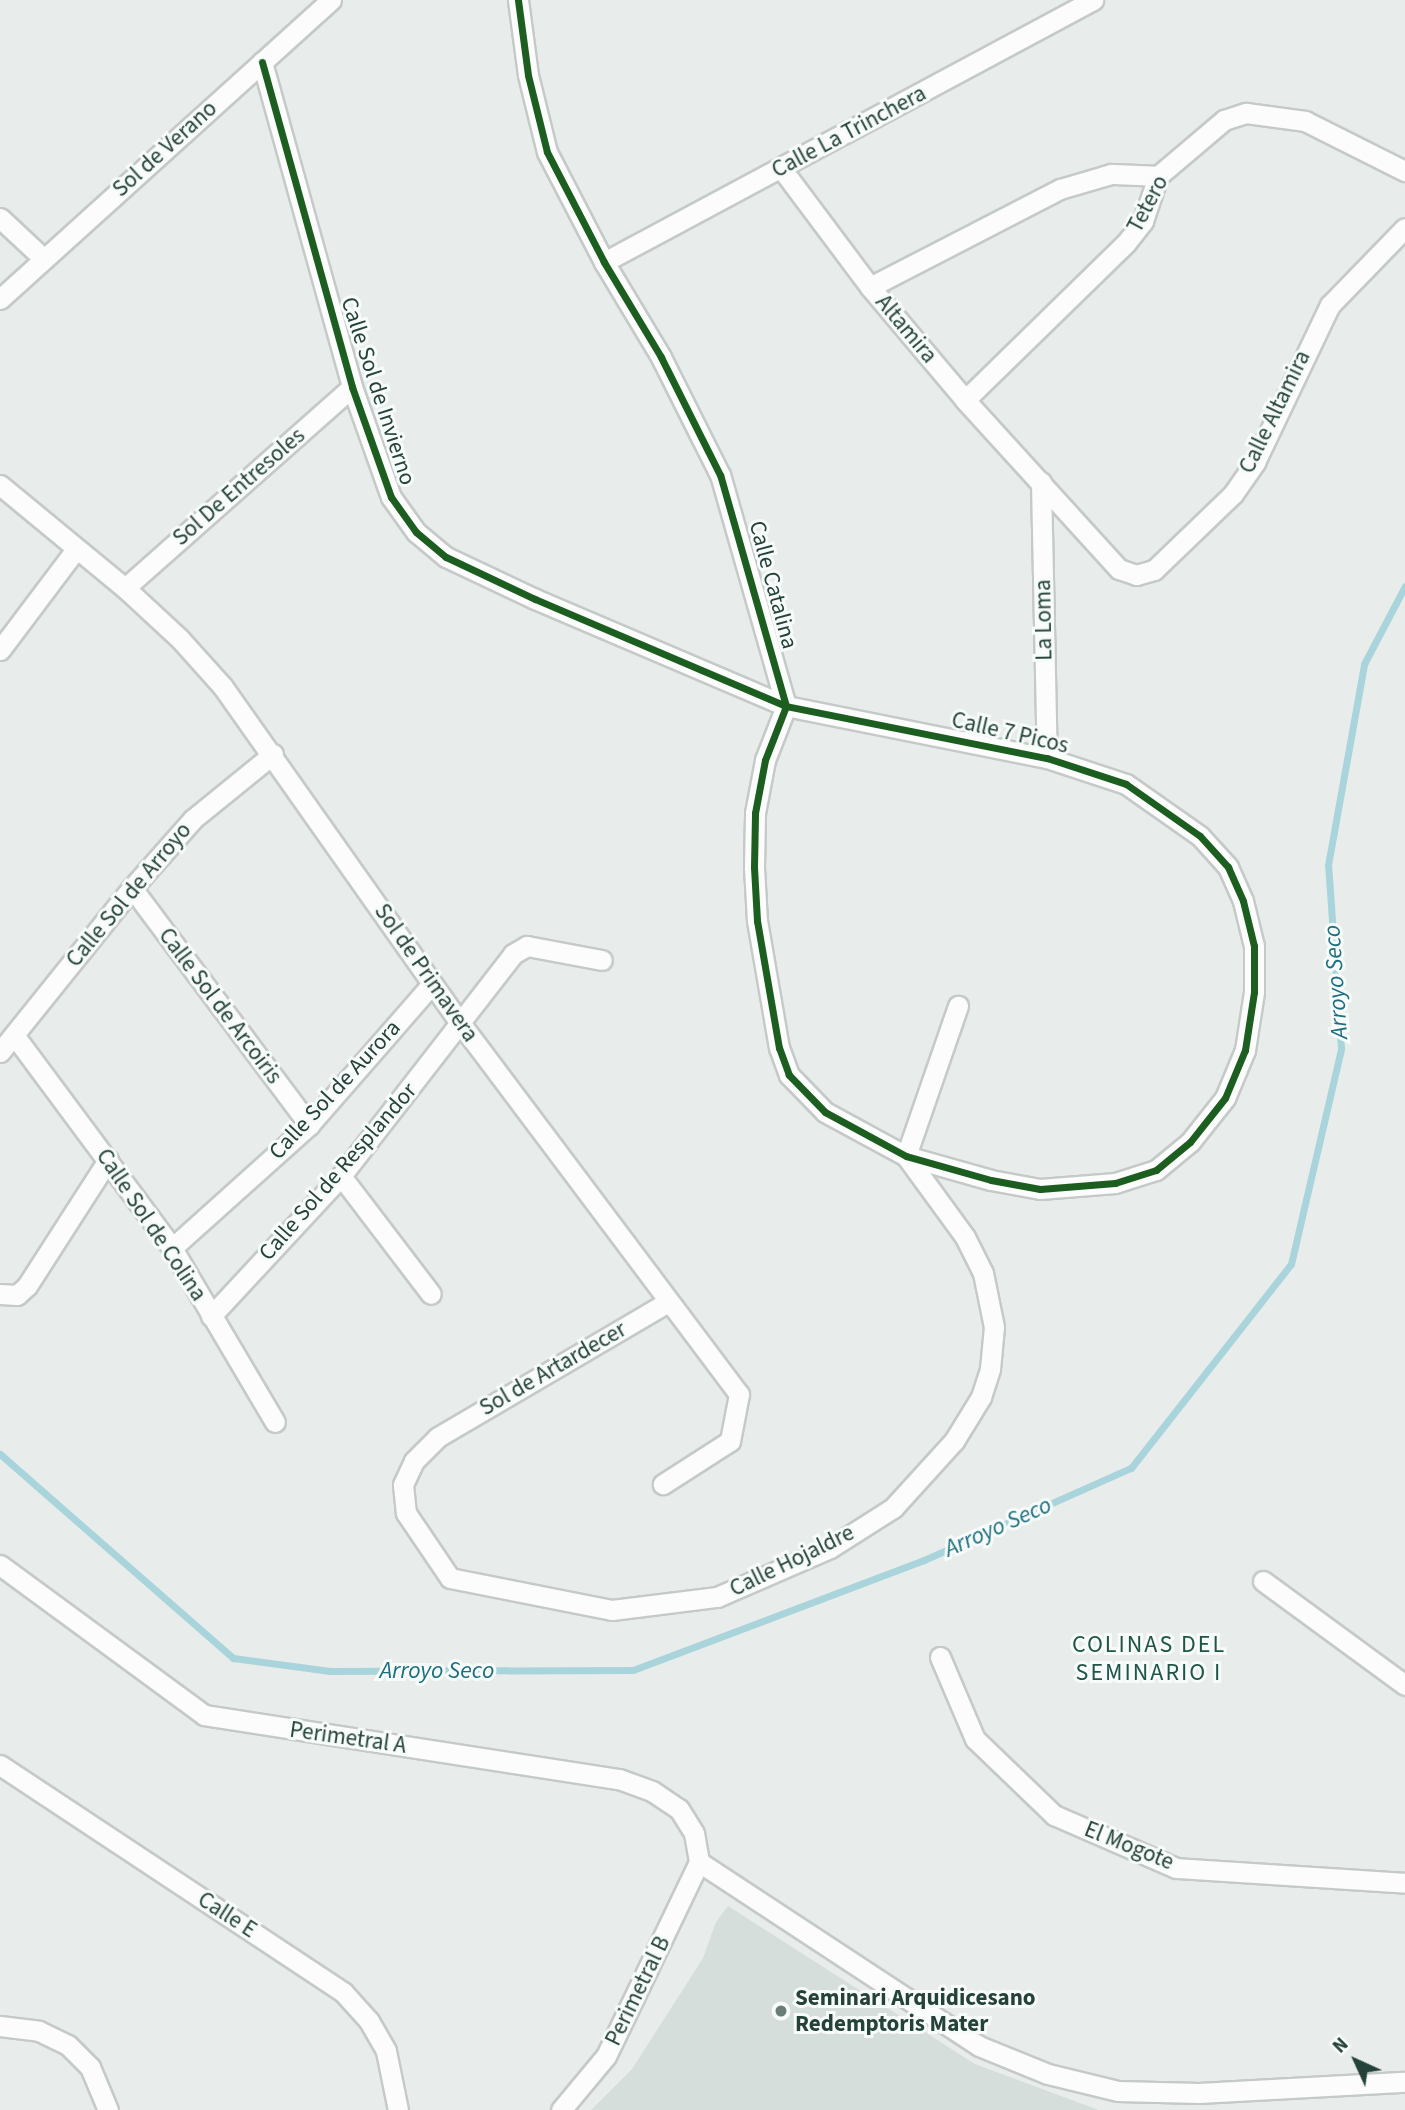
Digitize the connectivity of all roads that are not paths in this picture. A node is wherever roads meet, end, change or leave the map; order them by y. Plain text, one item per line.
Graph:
1 (331, 0) edge
2 (518, 0) edge
3 (1093, 0) edge
4 (262, 62) junction
5 (781, 168) junction
6 (1405, 171) edge
7 (1158, 176) junction
8 (0, 218) edge
9 (1405, 228) edge
10 (44, 259) junction
11 (604, 262) junction
12 (870, 286) junction
13 (0, 299) edge
14 (352, 387) junction
15 (965, 400) junction
16 (1041, 482) junction
17 (0, 485) edge
18 (76, 549) junction
19 (125, 588) junction
20 (0, 650) edge
21 (786, 706) junction
22 (273, 754) junction
23 (1047, 758) junction
24 (132, 888) junction
25 (602, 960) dead end
26 (432, 984) junction
27 (958, 1006) dead end
28 (461, 1024) junction
29 (14, 1035) junction
30 (0, 1052) edge
31 (309, 1125) junction
32 (906, 1156) junction
33 (108, 1160) junction
34 (341, 1176) junction
35 (172, 1248) junction
36 (0, 1294) edge
37 (430, 1294) dead end
38 (668, 1302) junction
39 (211, 1315) junction
40 (275, 1422) dead end
41 (663, 1483) dead end
42 (0, 1566) edge
43 (450, 1578) joint
44 (1263, 1580) dead end
45 (940, 1657) dead end
46 (1405, 1685) edge
47 (0, 1765) edge
48 (699, 1862) junction
49 (1405, 1883) edge
50 (0, 2026) edge
51 (1405, 2082) edge
52 (108, 2110) edge
53 (398, 2110) edge
54 (561, 2110) edge

1 - 4 street, Sol de Verano
2 - 11 street, Calle Catalina
3 - 5 street, Calle La Trinchera
4 - 10 street, Sol de Verano
4 - 14 street, Calle Sol de Invierno
5 - 11 street, Calle La Trinchera
5 - 12 street, Altamira
6 - 7 street, Tetero
7 - 12 street
7 - 15 street, Tetero
8 - 10 street
9 - 16 street, Calle Altamira
10 - 13 street, Sol de Verano
11 - 21 street, Calle Catalina
12 - 15 street, Altamira
14 - 19 street, Sol De Entresoles
14 - 21 street, Calle Sol de Invierno
15 - 16 street, Altamira
16 - 23 street, La Loma
17 - 18 street, Sol de Primavera
18 - 19 street, Sol de Primavera
18 - 20 street
19 - 22 street, Sol de Primavera
21 - 23 street, Calle 7 Picos
21 - 32 street
22 - 24 street, Calle Sol de Arroyo
22 - 26 street, Sol de Primavera
23 - 32 street, Calle 7 Picos
24 - 29 street, Calle Sol de Arroyo
24 - 31 street, Calle Sol de Arcoiris
25 - 28 street, Calle Sol de Resplandor
26 - 28 street, Sol de Primavera
26 - 31 street, Calle Sol de Aurora
27 - 32 street
28 - 34 street, Calle Sol de Resplandor
28 - 38 street, Sol de Primavera
29 - 30 street, Calle Sol de Arroyo
29 - 33 street, Calle Sol de Colina
31 - 35 street, Calle Sol de Aurora
32 - 43 street, Calle Hojaldre
33 - 35 street, Calle Sol de Colina
33 - 36 street
34 - 37 street
34 - 39 street, Calle Sol de Resplandor
35 - 39 street, Calle Sol de Colina
38 - 41 street, Sol de Primavera
38 - 43 street, Sol de Artardecer
39 - 40 street, Calle Sol de Colina
42 - 48 street, Perimetral A
44 - 46 street
45 - 49 street, El Mogote
47 - 53 street, Calle E
48 - 51 street
48 - 54 street, Perimetral B
50 - 52 street

